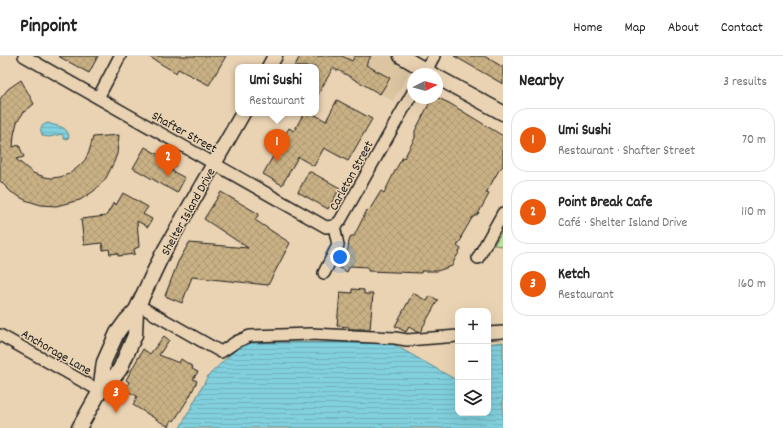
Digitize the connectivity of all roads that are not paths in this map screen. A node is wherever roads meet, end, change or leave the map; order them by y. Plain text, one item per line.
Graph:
1 (24, 56) edge
2 (120, 56) edge
3 (401, 56) edge
4 (434, 56) edge
5 (420, 68) edge
6 (431, 68) edge
7 (443, 81) edge
8 (98, 98) junction
9 (407, 103) edge
10 (503, 113) edge
11 (241, 116) edge
12 (214, 163) junction
13 (503, 213) edge
14 (334, 226) junction
15 (478, 258) dead end
16 (324, 273) dead end
17 (137, 308) junction
18 (503, 332) edge
19 (491, 334) edge
20 (0, 335) edge
21 (455, 336) edge
22 (100, 392) junction
23 (79, 428) edge

1 - 8 street, Shafter Street
2 - 8 street
3 - 5 main road
4 - 6 street
7 - 10 main road
8 - 12 street, Shafter Street
9 - 14 street, Carleton Street
11 - 12 main road, Shelter Island Drive
12 - 14 street, Shafter Street
12 - 17 main road, Shelter Island Drive
13 - 15 street
14 - 16 street, Carleton Street
17 - 21 street
17 - 22 main road, Shelter Island Drive
18 - 19 street
20 - 22 street, Anchorage Lane
22 - 23 main road, Shelter Island Drive

